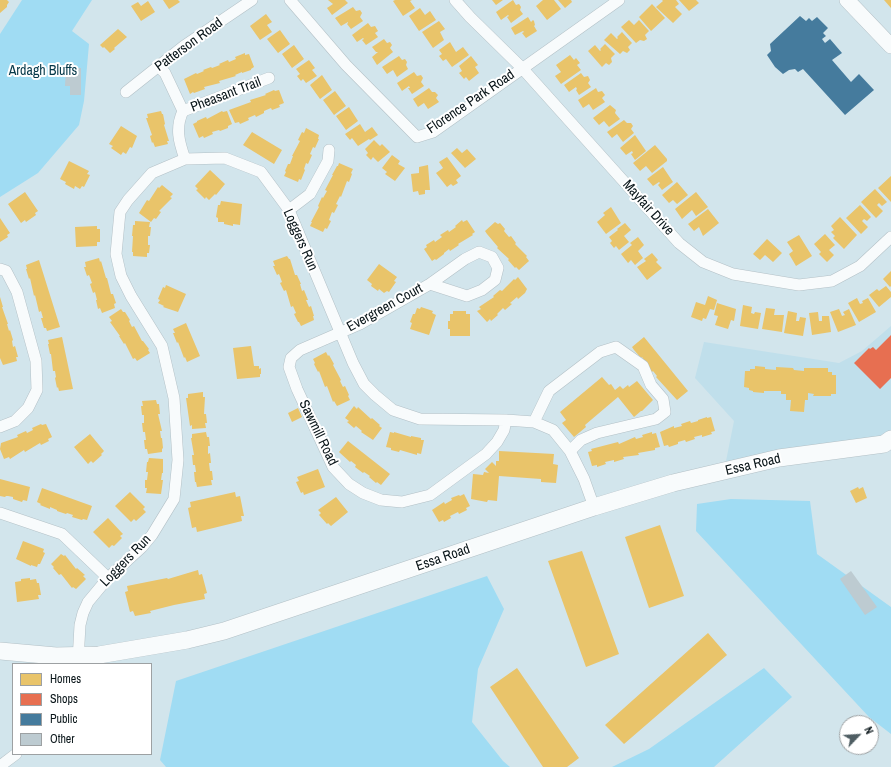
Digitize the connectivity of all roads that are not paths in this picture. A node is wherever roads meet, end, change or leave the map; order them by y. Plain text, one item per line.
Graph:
1 (252, 0) edge
2 (290, 0) edge
3 (455, 0) edge
4 (619, 0) edge
5 (847, 0) edge
6 (891, 46) edge
7 (159, 67) junction
8 (522, 68) junction
9 (269, 78) dead end
10 (126, 92) dead end
11 (183, 111) junction
12 (329, 150) dead end
13 (185, 159) junction
14 (289, 210) junction
15 (891, 237) edge
16 (0, 269) edge
17 (430, 284) junction
18 (340, 332) junction
19 (506, 420) junction
20 (534, 422) junction
21 (0, 427) edge
22 (889, 444) edge
23 (570, 451) junction
24 (594, 507) junction
25 (0, 513) edge
26 (108, 578) junction
27 (0, 651) edge
28 (78, 660) edge
29 (15, 755) edge
30 (0, 766) edge

1 - 7 street, Patterson Road
2 - 8 street, Florence Park Road
3 - 8 street, Mayfair Drive
4 - 8 street, Florence Park Road
5 - 6 street
7 - 10 street, Patterson Road
7 - 11 street
8 - 15 street, Mayfair Drive
9 - 11 street, Pheasant Trail
11 - 13 street
12 - 14 street
13 - 14 street, Loggers Run
13 - 26 street, Loggers Run
14 - 18 street, Loggers Run
16 - 21 street
17 - 17 street, Evergreen Court
17 - 18 street, Evergreen Court
18 - 19 street, Loggers Run
18 - 19 street, Sawmill Road
19 - 20 street, Loggers Run
20 - 23 street, Loggers Run
20 - 23 street
22 - 24 main road, Essa Road
23 - 24 street, Loggers Run
24 - 28 main road, Essa Road
25 - 26 street
26 - 28 street, Loggers Run
27 - 28 main road, Essa Road
29 - 30 street

